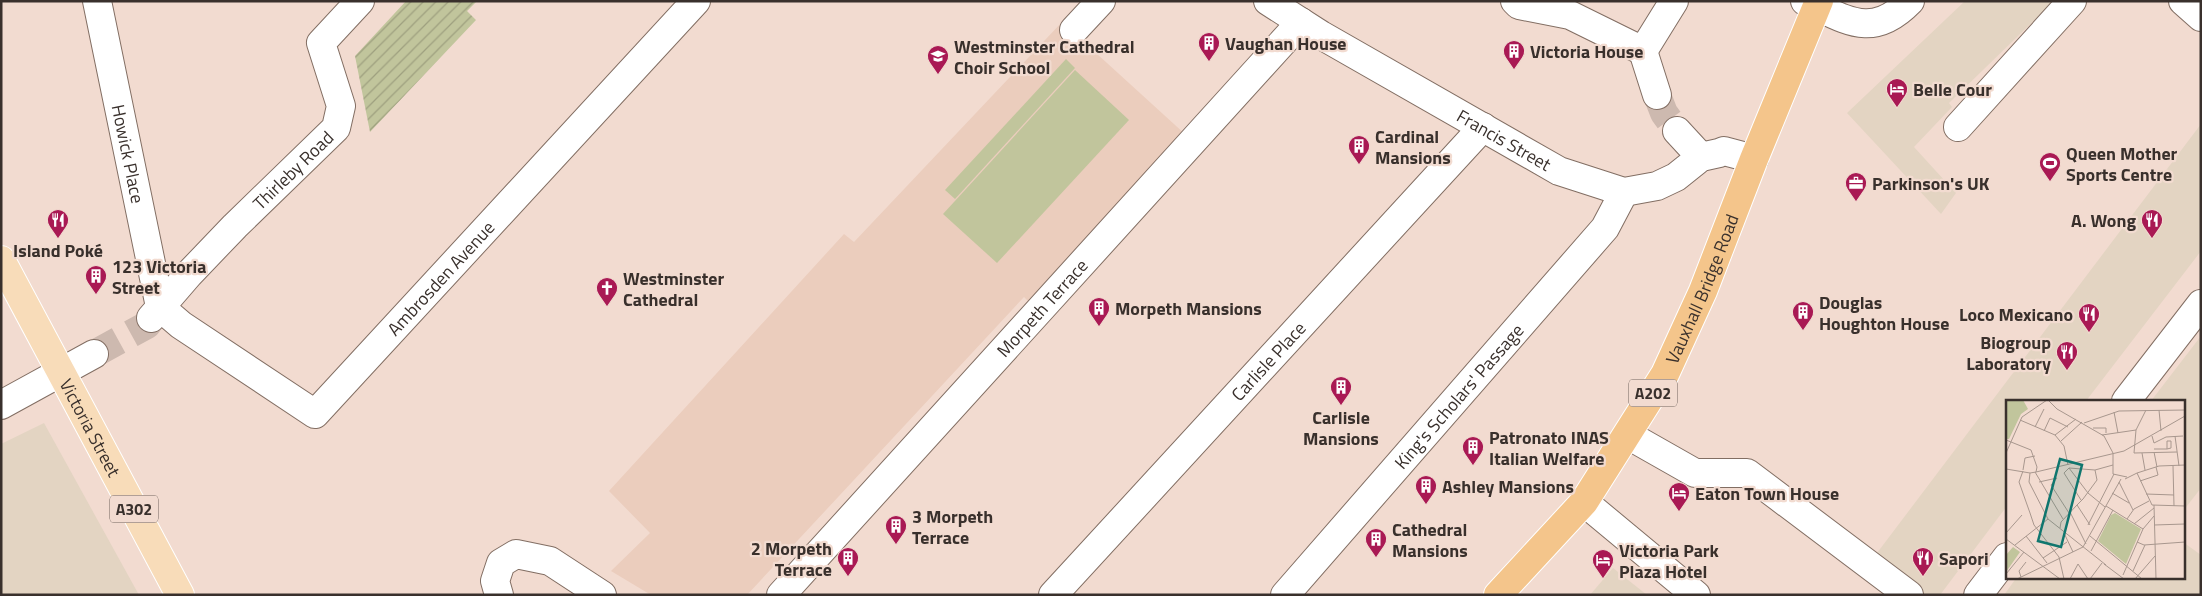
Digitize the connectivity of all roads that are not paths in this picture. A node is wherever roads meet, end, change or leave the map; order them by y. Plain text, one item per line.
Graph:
1 (97, 1) edge
2 (360, 1) edge
3 (696, 1) edge
4 (1101, 1) edge
5 (1268, 1) edge
6 (1514, 1) edge
7 (1674, 1) edge
8 (1910, 1) edge
9 (2072, 1) edge
10 (2183, 1) edge
11 (1814, 3) edge
12 (2201, 17) edge
13 (1301, 22) junction
14 (1074, 30) dead end
15 (1643, 51) junction
16 (1657, 95) tunnel mouth
17 (1483, 127) junction
18 (1958, 127) dead end
19 (1677, 131) tunnel mouth
20 (1700, 157) junction
21 (1754, 159) junction
22 (1624, 192) junction
23 (1, 260) edge
24 (2201, 304) edge
25 (155, 313) junction
26 (94, 354) tunnel mouth
27 (61, 373) junction
28 (2127, 400) edge
29 (1, 405) edge
30 (1628, 435) junction
31 (1584, 502) junction
32 (2006, 558) edge
33 (180, 595) edge
34 (499, 595) edge
35 (602, 595) edge
36 (781, 595) edge
37 (1053, 595) edge
38 (1285, 595) edge
39 (1498, 595) edge
40 (1696, 595) edge
41 (1908, 595) edge
42 (1978, 595) edge

1 - 25 street, Howick Place
2 - 25 street, Thirleby Road
3 - 25 street, Ambrosden Avenue
4 - 14 street
5 - 13 street, Francis Street
6 - 15 street
7 - 15 street
8 - 11 street
9 - 18 street
10 - 12 street
11 - 21 highway, Vauxhall Bridge Road / A202
13 - 17 street, Francis Street
13 - 36 street, Morpeth Terrace
15 - 16 street
17 - 22 street, Francis Street
17 - 37 street, Carlisle Place
19 - 20 street
20 - 21 street, Francis Street
20 - 22 street, Francis Street
21 - 30 highway, Vauxhall Bridge Road / A202
22 - 38 street, King's Scholars' Passage
23 - 27 main road, Victoria Street / A302
24 - 28 street
26 - 27 street
27 - 29 street
27 - 33 main road, Victoria Street / A302
30 - 31 highway, Vauxhall Bridge Road / A202
30 - 41 street
31 - 39 highway, Vauxhall Bridge Road / A202
31 - 40 street
32 - 42 street
34 - 35 street

